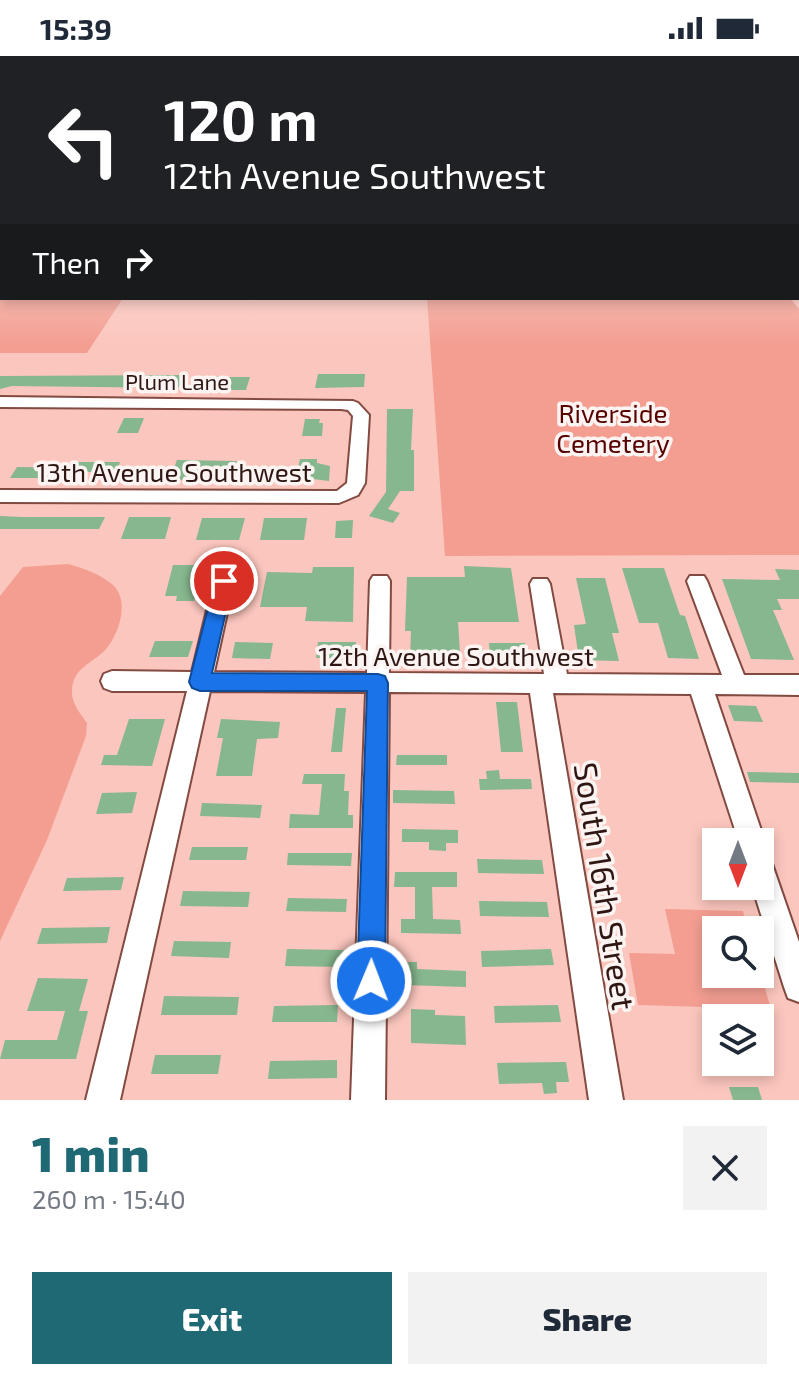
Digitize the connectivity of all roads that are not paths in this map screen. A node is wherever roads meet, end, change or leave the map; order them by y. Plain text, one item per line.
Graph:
1 (0, 402) edge
2 (347, 495) joint
3 (0, 496) edge
4 (224, 581) dead end
5 (380, 581) dead end
6 (697, 581) dead end
7 (540, 584) dead end
8 (112, 681) dead end
9 (200, 682) junction
10 (378, 683) junction
11 (548, 683) junction
12 (700, 685) junction
13 (737, 685) junction
14 (799, 685) edge
15 (747, 828) edge
16 (770, 900) edge
17 (799, 987) edge
18 (103, 1100) edge
19 (368, 1100) edge
20 (606, 1100) edge

1 - 2 street, Plum Lane
2 - 3 street, 13th Avenue Southwest
4 - 9 street
5 - 10 street
6 - 13 street
7 - 11 street, South 16th Street
8 - 9 street, 12th Avenue Southwest
9 - 10 street, 12th Avenue Southwest
9 - 18 street
10 - 11 street, 12th Avenue Southwest
10 - 19 street
11 - 12 street, 12th Avenue Southwest
11 - 20 street, South 16th Street
12 - 13 street, 12th Avenue Southwest
12 - 15 street
13 - 14 street, 12th Avenue Southwest
16 - 17 street

